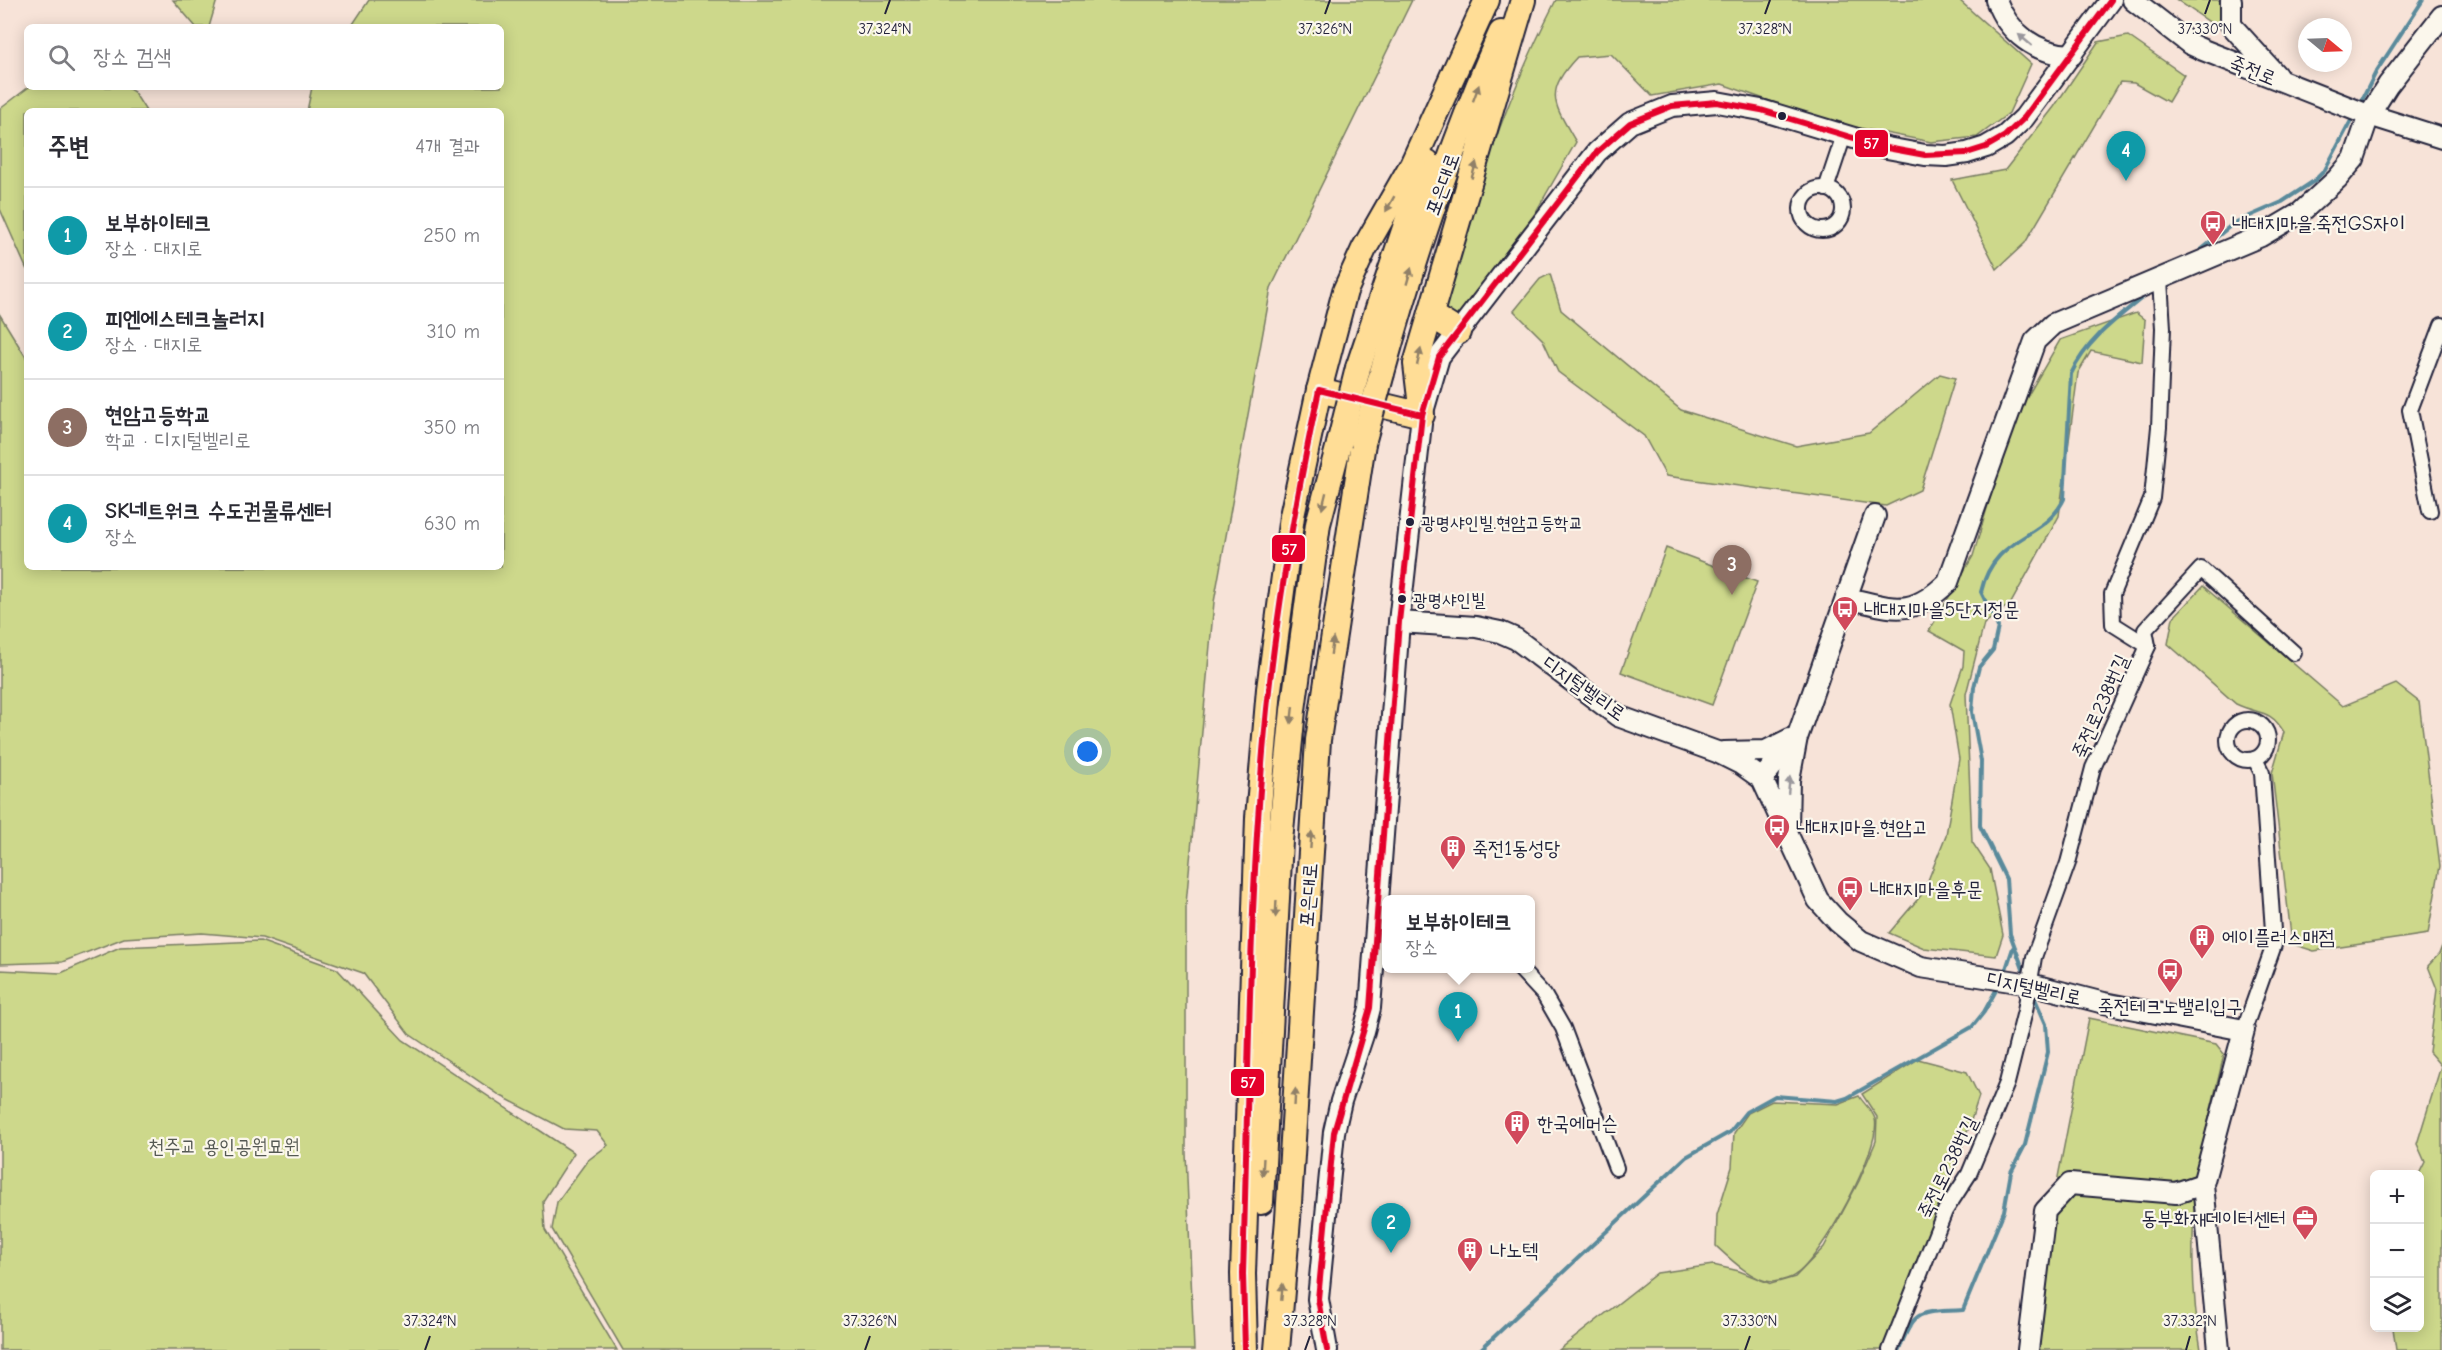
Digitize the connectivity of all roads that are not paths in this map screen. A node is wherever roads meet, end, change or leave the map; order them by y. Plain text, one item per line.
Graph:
1 (1488, 0) edge
2 (1515, 0) edge
3 (1523, 0) edge
4 (1996, 0) edge
5 (2111, 0) edge
6 (2133, 0) edge
7 (2231, 0) edge
8 (2442, 16) edge
9 (2072, 55) junction
10 (2284, 82) junction
11 (2360, 112) junction
12 (1844, 135) junction
13 (2442, 138) edge
14 (1826, 189) junction
15 (2161, 284) junction
16 (1431, 315) junction
17 (2442, 325) edge
18 (1458, 332) junction
19 (1319, 390) junction
20 (1422, 415) junction
21 (2430, 512) dead end
22 (1875, 516) dead end
23 (1846, 598) junction
24 (1399, 622) junction
25 (2148, 646) junction
26 (2294, 653) dead end
27 (1798, 735) junction
28 (1717, 752) junction
29 (2255, 759) dead end
30 (1762, 779) junction
31 (1788, 836) junction
32 (1383, 895) edge
33 (1382, 907) edge
34 (1380, 940) edge
35 (1524, 973) edge
36 (2029, 985) junction
37 (2244, 1030) junction
38 (1616, 1168) dead end
39 (2203, 1184) junction
40 (1245, 1350) edge
41 (1256, 1350) edge
42 (1277, 1350) edge
43 (1327, 1350) edge
44 (1890, 1350) edge
45 (2028, 1350) edge
46 (2219, 1350) edge

1 -> 19 highway
1 -> 41 highway, 포은대로, bridge
42 -> 2 highway, 포은대로, bridge
16 -> 3 highway
9 -> 4 street
5 - 9 street
6 - 10 street, 죽전로
7 - 10 street
8 - 11 street
9 - 12 street
10 - 11 street, 죽전로
11 - 13 street, 죽전로
11 - 15 street
12 - 14 street
12 - 18 street
14 - 14 street
15 - 23 street
15 - 25 street, 죽전로238번길
16 - 18 highway
20 -> 16 highway
17 - 21 street
18 - 20 street
19 - 20 highway
19 - 40 highway
20 - 24 street
22 - 23 street
23 - 27 street
24 - 28 street, 디지털벨리로
24 - 32 street
25 - 26 street
25 - 36 street, 죽전로238번길
27 - 28 street
27 - 30 street
31 -> 27 street
28 - 30 street, 디지털벨리로
29 - 37 street
30 - 31 street, 디지털벨리로
31 - 36 street, 디지털벨리로
33 - 34 street
34 - 43 street
35 - 38 street
36 - 37 street, 디지털벨리로
36 - 44 street, 죽전로238번길
37 - 39 street
39 - 45 street
39 - 46 street

